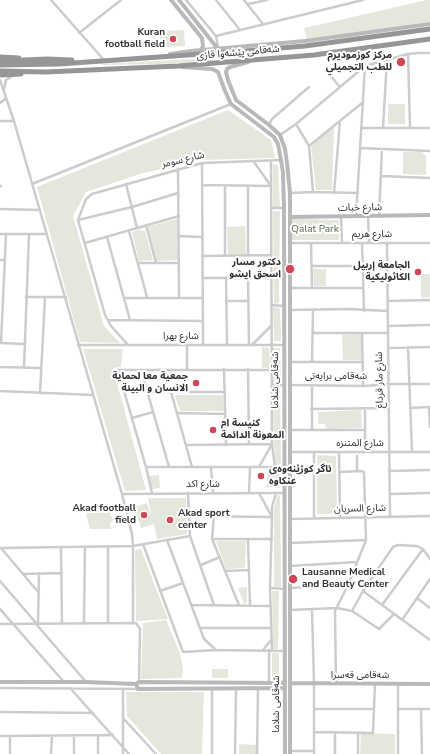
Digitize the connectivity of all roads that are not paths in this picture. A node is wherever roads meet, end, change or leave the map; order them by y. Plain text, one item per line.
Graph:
1 (51, 0) edge
2 (121, 0) edge
3 (171, 0) edge
4 (178, 0) edge
5 (186, 0) edge
6 (216, 0) edge
7 (244, 0) edge
8 (267, 0) edge
9 (363, 0) edge
10 (248, 4) junction
11 (263, 24) junction
12 (430, 24) edge
13 (430, 29) edge
14 (240, 30) junction
15 (79, 32) junction
16 (399, 34) junction
17 (207, 35) junction
18 (216, 36) junction
19 (383, 36) junction
20 (202, 38) junction
21 (430, 39) edge
22 (305, 41) junction
23 (399, 44) junction
24 (315, 45) junction
25 (384, 46) junction
26 (229, 48) junction
27 (218, 49) junction
28 (201, 50) junction
29 (244, 51) junction
30 (430, 53) edge
31 (408, 54) junction
32 (163, 56) junction
33 (0, 57) edge
34 (38, 59) junction
35 (387, 59) junction
36 (104, 60) junction
37 (0, 61) edge
38 (89, 61) junction
39 (251, 61) junction
40 (0, 65) edge
41 (178, 66) junction
42 (365, 66) junction
43 (0, 71) edge
44 (46, 72) junction
45 (328, 73) dead end
46 (18, 74) junction
47 (0, 75) edge
48 (226, 75) junction
49 (220, 76) junction
50 (0, 80) edge
51 (309, 87) dead end
52 (340, 87) junction
53 (6, 98) junction
54 (363, 103) junction
55 (0, 104) edge
56 (231, 104) junction
57 (251, 113) junction
58 (248, 117) junction
59 (272, 119) junction
60 (0, 121) edge
61 (14, 121) junction
62 (264, 121) junction
63 (340, 121) junction
64 (296, 124) junction
65 (269, 125) junction
66 (361, 128) junction
67 (383, 128) junction
68 (410, 128) junction
69 (430, 128) edge
70 (280, 135) junction
71 (309, 146) junction
72 (360, 148) junction
73 (382, 149) junction
74 (430, 151) edge
75 (271, 160) junction
76 (281, 160) junction
77 (253, 161) junction
78 (202, 163) junction
79 (178, 168) junction
80 (381, 176) junction
81 (430, 178) edge
82 (32, 184) junction
83 (126, 184) junction
84 (202, 186) junction
85 (226, 186) junction
86 (248, 186) junction
87 (271, 186) junction
88 (313, 192) junction
89 (178, 193) junction
90 (290, 193) junction
91 (334, 193) junction
92 (358, 193) junction
93 (132, 207) junction
94 (272, 208) junction
95 (284, 208) junction
96 (0, 209) edge
97 (40, 210) junction
98 (430, 211) edge
99 (178, 216) junction
100 (341, 216) junction
101 (356, 216) junction
102 (368, 216) junction
103 (379, 216) junction
104 (430, 216) edge
105 (290, 217) junction
106 (78, 220) junction
107 (146, 225) junction
108 (137, 228) junction
109 (129, 231) junction
110 (0, 234) edge
111 (6, 234) junction
112 (29, 234) junction
113 (47, 234) junction
114 (179, 236) junction
115 (107, 237) junction
116 (202, 237) junction
117 (85, 243) junction
118 (290, 243) junction
119 (311, 243) junction
120 (342, 243) junction
121 (362, 243) junction
122 (368, 243) junction
123 (387, 243) junction
124 (430, 243) edge
125 (248, 255) junction
126 (271, 255) junction
127 (202, 256) junction
128 (225, 256) junction
129 (0, 260) edge
130 (4, 260) junction
131 (284, 262) junction
132 (290, 262) junction
133 (138, 263) junction
134 (156, 263) junction
135 (179, 263) junction
136 (312, 266) junction
137 (363, 266) junction
138 (248, 277) junction
139 (202, 278) junction
140 (226, 278) junction
141 (271, 278) junction
142 (290, 288) junction
143 (312, 288) junction
144 (363, 288) junction
145 (26, 297) junction
146 (45, 297) junction
147 (66, 297) junction
148 (147, 297) junction
149 (179, 297) junction
150 (124, 298) junction
151 (203, 298) junction
152 (430, 300) edge
153 (226, 301) junction
154 (249, 301) junction
155 (388, 301) junction
156 (271, 305) junction
157 (284, 306) junction
158 (290, 310) junction
159 (313, 310) junction
160 (364, 311) junction
161 (388, 311) junction
162 (1, 319) edge
163 (108, 320) junction
164 (130, 320) junction
165 (203, 321) junction
166 (271, 325) junction
167 (430, 325) edge
168 (388, 326) junction
169 (313, 333) junction
170 (362, 333) junction
171 (388, 333) junction
172 (1, 343) edge
173 (24, 344) junction
174 (78, 345) junction
175 (128, 345) junction
176 (187, 345) junction
177 (203, 345) junction
178 (227, 345) junction
179 (250, 345) junction
180 (272, 345) junction
181 (284, 345) junction
182 (408, 347) junction
183 (430, 347) edge
184 (388, 348) junction
185 (290, 362) junction
186 (312, 362) junction
187 (363, 362) junction
188 (0, 367) edge
189 (24, 368) junction
190 (42, 368) junction
191 (141, 369) junction
192 (224, 369) junction
193 (248, 369) junction
194 (187, 370) junction
195 (272, 370) junction
196 (388, 384) junction
197 (409, 384) junction
198 (430, 384) edge
199 (284, 385) junction
200 (290, 385) junction
201 (272, 386) junction
202 (312, 386) junction
203 (363, 386) junction
204 (0, 391) edge
205 (148, 392) junction
206 (171, 392) junction
207 (225, 392) junction
208 (40, 393) junction
209 (93, 395) junction
210 (430, 407) edge
211 (389, 408) junction
212 (410, 408) junction
213 (284, 409) junction
214 (290, 409) junction
215 (311, 409) junction
216 (365, 409) junction
217 (153, 412) junction
218 (178, 413) junction
219 (225, 414) junction
220 (132, 418) junction
221 (430, 427) edge
222 (290, 430) junction
223 (312, 430) junction
224 (365, 430) junction
225 (272, 444) junction
226 (186, 445) junction
227 (226, 445) junction
228 (249, 445) junction
229 (290, 452) junction
230 (314, 452) junction
231 (339, 452) junction
232 (365, 452) junction
233 (389, 452) junction
234 (412, 452) junction
235 (430, 452) edge
236 (357, 456) dead end
237 (146, 467) junction
238 (169, 467) junction
239 (192, 467) junction
240 (211, 467) junction
241 (250, 467) junction
242 (258, 467) junction
243 (276, 467) junction
244 (284, 468) junction
245 (430, 470) edge
246 (357, 471) junction
247 (389, 471) junction
248 (340, 472) junction
249 (152, 493) junction
250 (188, 493) junction
251 (213, 493) junction
252 (249, 493) junction
253 (258, 493) junction
254 (276, 493) junction
255 (284, 493) junction
256 (430, 493) edge
257 (122, 494) junction
258 (390, 494) junction
259 (189, 516) junction
260 (214, 516) junction
261 (364, 516) junction
262 (390, 516) junction
263 (430, 516) edge
264 (272, 517) junction
265 (340, 517) junction
266 (314, 518) junction
267 (290, 519) junction
268 (284, 527) junction
269 (290, 527) junction
270 (190, 536) junction
271 (284, 536) junction
272 (290, 536) junction
273 (212, 539) junction
274 (272, 539) junction
275 (167, 540) junction
276 (248, 540) junction
277 (366, 540) junction
278 (290, 543) junction
279 (143, 544) junction
280 (108, 546) junction
281 (133, 546) junction
282 (61, 547) junction
283 (85, 547) junction
284 (0, 548) edge
285 (423, 549) junction
286 (220, 557) junction
287 (430, 559) edge
288 (358, 562) junction
289 (201, 565) junction
290 (290, 566) junction
291 (248, 570) junction
292 (225, 571) junction
293 (62, 573) junction
294 (24, 574) junction
295 (39, 574) junction
296 (430, 579) edge
297 (0, 581) edge
298 (183, 583) junction
299 (348, 585) junction
300 (270, 588) junction
301 (290, 588) junction
302 (284, 589) junction
303 (160, 591) junction
304 (363, 591) junction
305 (39, 592) junction
306 (417, 598) junction
307 (191, 605) junction
308 (214, 605) junction
309 (238, 605) junction
310 (250, 605) junction
311 (382, 605) junction
312 (270, 606) junction
313 (337, 608) junction
314 (430, 608) edge
315 (0, 609) edge
316 (312, 609) junction
317 (290, 610) junction
318 (352, 611) junction
319 (394, 614) junction
320 (402, 620) junction
321 (133, 622) junction
322 (84, 623) junction
323 (108, 623) junction
324 (0, 624) edge
325 (14, 624) junction
326 (37, 624) junction
327 (62, 624) junction
328 (200, 628) junction
329 (271, 628) junction
330 (272, 640) junction
331 (430, 640) edge
332 (216, 650) junction
333 (263, 650) junction
334 (271, 651) junction
335 (285, 651) junction
336 (0, 682) edge
337 (64, 682) junction
338 (86, 682) junction
339 (285, 682) junction
340 (269, 683) junction
341 (280, 683) junction
342 (290, 683) junction
343 (314, 683) junction
344 (336, 684) junction
345 (375, 684) junction
346 (398, 684) junction
347 (430, 684) edge
348 (138, 685) junction
349 (0, 688) edge
350 (70, 688) junction
351 (122, 688) junction
352 (258, 688) junction
353 (279, 688) junction
354 (285, 688) junction
355 (212, 689) junction
356 (236, 689) junction
357 (314, 709) junction
358 (374, 709) junction
359 (398, 709) junction
360 (421, 709) junction
361 (430, 709) edge
362 (0, 712) edge
363 (93, 713) junction
364 (123, 718) junction
365 (314, 732) junction
366 (335, 733) junction
367 (358, 733) junction
368 (113, 735) junction
369 (0, 736) edge
370 (10, 736) junction
371 (52, 736) junction
372 (74, 736) junction
373 (98, 736) junction
374 (123, 747) junction
375 (314, 752) edge
376 (290, 753) edge
377 (10, 754) edge
378 (51, 754) edge
379 (74, 754) edge
380 (98, 754) edge
381 (123, 754) edge
382 (129, 754) edge
383 (156, 754) edge
384 (212, 754) edge
385 (235, 754) edge
386 (257, 754) edge
387 (285, 754) edge
388 (335, 754) edge
389 (358, 754) edge
390 (398, 754) edge
391 (422, 754) edge

1 - 15 street
2 - 15 street
3 - 20 main road
4 - 17 main road
5 - 18 street
6 - 14 street
7 - 10 street
8 - 10 street
9 - 11 street
10 - 11 street
11 - 14 street
12 - 22 main road
13 - 16 highway, شەقامی پێشەوا قازی
14 - 18 street
15 - 36 street
16 - 19 highway, شەقامی پێشەوا قازی
16 - 23 highway
17 - 20 main road
17 - 27 main road
18 - 27 street
19 - 24 highway, شەقامی پێشەوا قازی
19 - 25 highway
20 - 28 main road
21 - 23 highway, شەقامی پێشەوا قازی
22 - 24 highway
22 - 26 main road
23 - 25 highway, شەقامی پێشەوا قازی
24 - 29 highway, شەقامی پێشەوا قازی
25 - 39 highway, شەقامی پێشەوا قازی
26 - 27 main road
26 - 29 highway
27 - 28 main road
28 - 32 main road
29 - 32 highway, شەقامی پێشەوا قازی
30 - 31 street
31 - 35 street
31 - 68 street
32 - 36 highway, شەقامی پێشەوا قازی
33 - 34 highway
34 - 37 highway, شەقامی پێشەوا قازی
34 - 38 highway, شەقامی پێشەوا قازی
35 - 42 street
35 - 67 street
36 - 38 highway, شەقامی پێشەوا قازی
38 - 40 highway, شەقامی پێشەوا قازی
39 - 41 highway, شەقامی پێشەوا قازی
39 - 48 main road
41 - 44 highway, شەقامی پێشەوا قازی
41 - 49 main road
42 - 52 street
42 - 54 street
43 - 44 highway, شەقامی پێشەوا قازی
44 - 46 highway, شەقامی پێشەوا قازی
45 - 52 street
46 - 47 highway, شەقامی پێشەوا قازی
46 - 53 street
48 - 49 main road
48 - 57 main road
49 - 56 main road, شەقامی شلاما
50 - 53 street
51 - 59 street
52 - 64 street
53 - 55 street
53 - 61 street
54 - 63 street
54 - 66 street
56 - 58 main road, شەقامی شلاما
56 - 82 street
57 - 58 main road
57 - 62 main road
58 - 76 main road, شەقامی شلاما
59 - 62 street
59 - 65 street
60 - 61 street
61 - 82 street
62 - 65 main road
63 - 71 street
63 - 91 street
64 - 70 street
64 - 71 street
65 - 70 main road
66 - 67 street
66 - 72 street
67 - 68 street
68 - 69 street
70 - 90 main road, شەقامی شلاما
71 - 88 street
72 - 73 street
72 - 92 street
73 - 74 street
73 - 80 street
75 - 76 street, شارع سومر
75 - 77 street, شارع سومر
75 - 87 street
76 - 95 main road, شەقامی شلاما
77 - 78 street, شارع سومر
77 - 87 street
78 - 79 street, شارع سومر
78 - 84 street
79 - 83 street, شارع سومر
79 - 89 street
80 - 81 street
80 - 103 street
82 - 97 street
83 - 93 street
83 - 106 street, شارع سومر
84 - 85 street
84 - 116 street
85 - 86 street
85 - 128 street
86 - 87 street
86 - 125 street
87 - 94 street
88 - 90 street
88 - 91 street
89 - 93 street
89 - 99 street
90 - 105 main road, شەقامی شلاما
91 - 92 street
92 - 101 street
93 - 106 street
93 - 108 street
94 - 95 street
94 - 126 street
95 - 131 main road, شەقامی شلاما
96 - 97 street
97 - 113 street
98 - 104 street
99 - 107 street
99 - 114 street
100 - 101 main road, شارع خبات
100 - 105 main road, شارع خبات
100 - 120 street
101 - 102 main road, شارع خبات
102 - 103 main road, شارع خبات
102 - 122 street
103 - 104 main road, شارع خبات
105 - 118 main road, شەقامی شلاما
106 - 117 street
107 - 108 street
107 - 134 street
108 - 109 street
109 - 115 street
109 - 133 street
110 - 111 street
111 - 112 street
111 - 130 street
112 - 113 street
112 - 145 street
113 - 147 street
114 - 116 street
114 - 135 street
115 - 117 street
115 - 150 street
116 - 127 street
117 - 163 street
118 - 119 street, شارع هريم
118 - 132 main road, شەقامی شلاما
119 - 120 street, شارع هريم
119 - 136 street
120 - 121 street, شارع هريم
121 - 122 street, شارع هريم
121 - 137 street
122 - 123 street, شارع هريم
123 - 124 street, شارع هريم
123 - 155 street, شارع مار قرداغ
125 - 126 street
125 - 128 street
126 - 141 street
127 - 128 street
127 - 139 street
129 - 130 street
130 - 162 street
131 - 132 main road
131 - 157 main road, شەقامی شلاما
132 - 142 main road, شەقامی شلاما
133 - 134 street
133 - 148 street
134 - 135 street
135 - 149 street
136 - 137 street
136 - 143 street
137 - 144 street
138 - 140 street
138 - 141 street
138 - 154 street
139 - 140 street
139 - 151 street
140 - 153 street
141 - 156 street
142 - 143 street
142 - 158 main road, شەقامی شلاما
143 - 144 street
144 - 160 street
145 - 146 street
145 - 173 street
146 - 147 street
146 - 190 street
147 - 174 street
148 - 149 street
148 - 150 street
149 - 151 street
150 - 164 street
151 - 165 street
152 - 155 street
153 - 154 street
153 - 178 street
154 - 179 street
155 - 161 street, شارع مار قرداغ
156 - 157 street
156 - 166 street
157 - 181 main road, شەقامی شلاما
158 - 159 street
158 - 185 main road, شەقامی شلاما
159 - 160 street
159 - 169 street
160 - 161 street
161 - 168 street, شارع مار قرداغ
162 - 172 street
163 - 164 street
163 - 175 street
164 - 165 street
165 - 177 street
166 - 179 street
166 - 180 street
167 - 168 street
168 - 171 street, شارع مار قرداغ
169 - 170 street
169 - 186 street
170 - 171 street
170 - 187 street
171 - 184 street, شارع مار قرداغ
172 - 173 street
173 - 189 street
174 - 175 street, شارع بهرا
174 - 209 street
175 - 176 street, شارع بهرا
176 - 177 street, شارع بهرا
176 - 194 street
177 - 178 street, شارع بهرا
178 - 179 street, شارع بهرا
179 - 180 street, شارع بهرا
180 - 181 street, شارع بهرا
180 - 195 street
181 - 199 main road, شەقامی شلاما
182 - 183 street
182 - 184 street
182 - 197 street
184 - 196 street, شارع مار قرداغ
185 - 186 street
185 - 200 main road, شەقامی شلاما
186 - 187 street
187 - 203 street
188 - 189 street
189 - 190 street
190 - 208 street
191 - 194 street
191 - 205 street
191 - 220 street
192 - 193 street
192 - 194 street
192 - 207 street
193 - 195 street
193 - 228 street
195 - 201 street
196 - 197 street, شەقامی برایەتی
196 - 203 street, شەقامی برایەتی
196 - 211 street, شارع مار قرداغ
197 - 198 street, شەقامی برایەتی
197 - 212 street
199 - 201 street
199 - 213 main road, شەقامی شلاما
200 - 202 street, شەقامی برایەتی
200 - 214 main road, شەقامی شلاما
201 - 225 street
202 - 203 street, شەقامی برایەتی
202 - 215 street
204 - 208 street
205 - 206 street
205 - 217 street
206 - 207 street
206 - 218 street
207 - 219 street
208 - 209 street
209 - 257 street
210 - 212 street
210 - 221 street
211 - 216 street
211 - 233 street, شارع مار قرداغ
212 - 234 street
213 - 214 main road
213 - 244 main road, شەقامی شلاما
214 - 222 main road, شەقامی شلاما
215 - 216 street
215 - 223 street
216 - 224 street
217 - 220 street
217 - 238 street
218 - 219 street
218 - 226 street
219 - 227 street
220 - 237 street
222 - 223 street
222 - 229 main road, شەقامی شلاما
223 - 224 street
224 - 232 street
225 - 228 street
225 - 242 street
225 - 243 street
226 - 227 street
226 - 239 street
227 - 228 street
229 - 230 street, شارع المتنزه
229 - 267 main road, شەقامی شلاما
230 - 231 street, شارع المتنزه
230 - 266 street
231 - 232 street, شارع المتنزه
231 - 248 street
232 - 233 street, شارع المتنزه
233 - 234 street, شارع المتنزه
233 - 247 street, شارع مار قرداغ
234 - 235 street, شارع المتنزه
236 - 246 street
237 - 238 street
237 - 249 street
238 - 239 street
239 - 240 street
240 - 241 street
240 - 251 street
241 - 242 street
241 - 252 street
242 - 243 street
243 - 244 street
244 - 255 main road, شەقامی شلاما
245 - 247 street
246 - 248 street
246 - 261 street
247 - 258 street, شارع مار قرداغ
248 - 265 street
249 - 250 street, شارع اكد
249 - 257 street, شارع اكد
250 - 251 street, شارع اكد
250 - 259 street
251 - 252 street, شارع اكد
252 - 253 street, شارع اكد
253 - 254 street, شارع اكد
253 - 264 street
254 - 255 street, شارع اكد
254 - 264 street
255 - 268 main road, شەقامی شلاما
256 - 258 street
257 - 281 street
258 - 262 street, شارع مار قرداغ
259 - 260 street
259 - 270 street
260 - 264 street
260 - 273 street
261 - 262 street, شارع السريان
261 - 265 street, شارع السريان
261 - 277 street
262 - 263 street, شارع السريان
264 - 274 street
265 - 266 street, شارع السريان
266 - 267 street, شارع السريان
267 - 269 main road, شەقامی شلاما
268 - 269 main road
268 - 271 main road, شەقامی شلاما
269 - 272 main road, شەقامی شلاما
270 - 275 street
270 - 289 street
271 - 272 main road
271 - 302 main road, شەقامی شلاما
272 - 278 main road, شەقامی شلاما
273 - 276 street
273 - 286 street
274 - 276 street
274 - 300 street
275 - 279 street
275 - 298 street
276 - 291 street
277 - 278 street
277 - 288 street
278 - 290 main road, شەقامی شلاما
279 - 281 street
279 - 303 street
280 - 281 street
280 - 283 street
280 - 323 street
281 - 321 street
282 - 283 street
282 - 284 street
282 - 293 street
283 - 322 street
284 - 294 street
285 - 287 street
285 - 304 street
285 - 311 street
286 - 289 street
286 - 292 street
288 - 290 street
288 - 299 street
289 - 308 street
290 - 301 main road, شەقامی شلاما
291 - 292 street
291 - 310 street
292 - 309 street
293 - 295 street
293 - 327 street
294 - 295 street
294 - 305 street
295 - 305 street
296 - 306 street
297 - 326 street
298 - 303 street
298 - 307 street
299 - 301 street
299 - 313 street
300 - 302 street
300 - 312 street
301 - 317 main road, شەقامی شلاما
302 - 335 main road, شەقامی شلاما
303 - 332 street
304 - 311 street
304 - 318 street
305 - 326 street
306 - 314 street
306 - 320 street
307 - 308 street
307 - 328 street
308 - 309 street
309 - 310 street
310 - 312 street
311 - 319 street
312 - 329 street
313 - 316 street
313 - 318 street
313 - 344 street
315 - 325 street
316 - 317 street
316 - 343 street
317 - 342 main road, شەقامی شلاما
318 - 319 street
319 - 320 street
320 - 331 street
321 - 323 street
321 - 348 street
322 - 323 street
322 - 327 street
324 - 325 street
325 - 326 street
325 - 337 street
326 - 327 street
326 - 338 street
328 - 329 street
328 - 332 street
329 - 330 street
330 - 333 street
330 - 334 street
332 - 333 street
333 - 334 street
334 - 335 street
334 - 340 street
335 - 339 main road, شەقامی شلاما
336 - 337 main road
337 - 338 main road
338 - 348 main road
339 - 341 main road
339 - 354 main road, شەقامی شلاما
340 - 341 main road
340 - 348 main road
341 - 353 main road
342 - 343 main road, شەقامی قەسرا
342 - 376 main road, شەقامی شلاما
343 - 344 main road, شەقامی قەسرا
343 - 357 street
344 - 345 main road, شەقامی قەسرا
345 - 346 main road, شەقامی قەسرا
345 - 358 street
346 - 347 main road, شەقامی قەسرا
346 - 359 street
348 - 351 street
348 - 355 main road
349 - 350 street
350 - 351 street
350 - 363 street
351 - 364 street
352 - 353 main road
352 - 356 main road
352 - 386 street
353 - 354 main road
354 - 387 main road, شەقامی شلاما
355 - 356 main road
355 - 384 street
356 - 385 street
357 - 358 street
357 - 365 street
358 - 367 street
359 - 360 street
359 - 390 street
360 - 361 street
360 - 391 street
362 - 363 street
363 - 368 street
364 - 374 street
364 - 383 street
365 - 366 street
365 - 375 street
366 - 367 street
366 - 388 street
367 - 389 street
368 - 373 street
368 - 374 street
369 - 370 street
370 - 371 street
370 - 377 street
371 - 372 street
371 - 378 street
372 - 373 street
372 - 379 street
373 - 380 street
374 - 381 street
374 - 382 street
375 - 376 street

